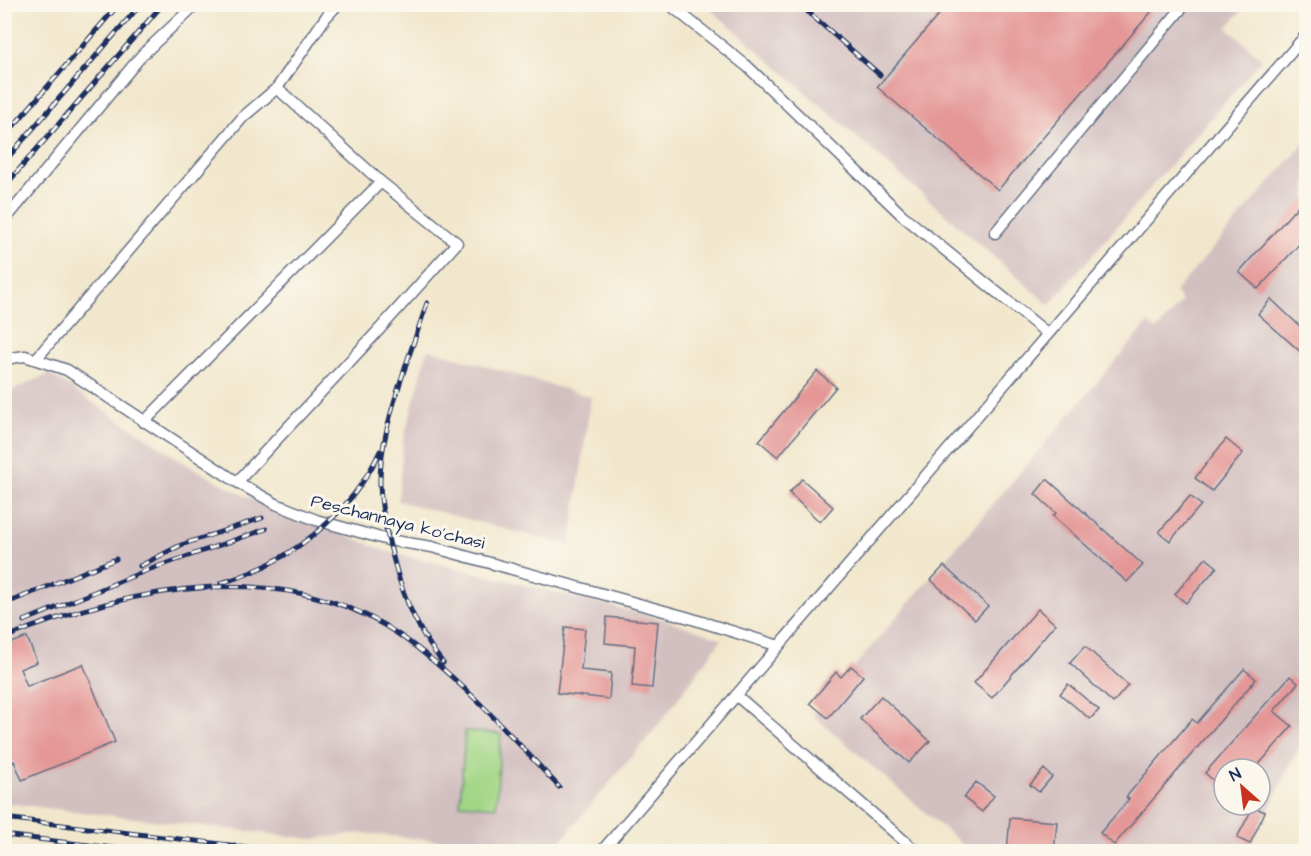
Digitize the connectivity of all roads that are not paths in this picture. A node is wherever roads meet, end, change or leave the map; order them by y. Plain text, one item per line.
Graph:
1 (196, 4) edge
2 (338, 4) edge
3 (669, 4) edge
4 (1185, 4) edge
5 (1306, 35) edge
6 (277, 88) junction
7 (381, 182) junction
8 (4, 221) edge
9 (995, 233) dead end
10 (1048, 334) junction
11 (4, 359) edge
12 (36, 359) junction
13 (144, 422) junction
14 (237, 482) junction
15 (778, 646) junction
16 (736, 695) junction
17 (601, 852) edge
18 (917, 852) edge

1 - 8 street
2 - 6 street
3 - 10 street
4 - 9 street
5 - 10 street
6 - 7 street
6 - 12 street
7 - 13 street
7 - 14 street
10 - 15 street
11 - 12 street, Peschannaya ko'chasi
12 - 13 street, Peschannaya ko'chasi
13 - 14 street, Peschannaya ko'chasi
14 - 15 street, Peschannaya ko'chasi
15 - 16 street
16 - 17 street
16 - 18 street

